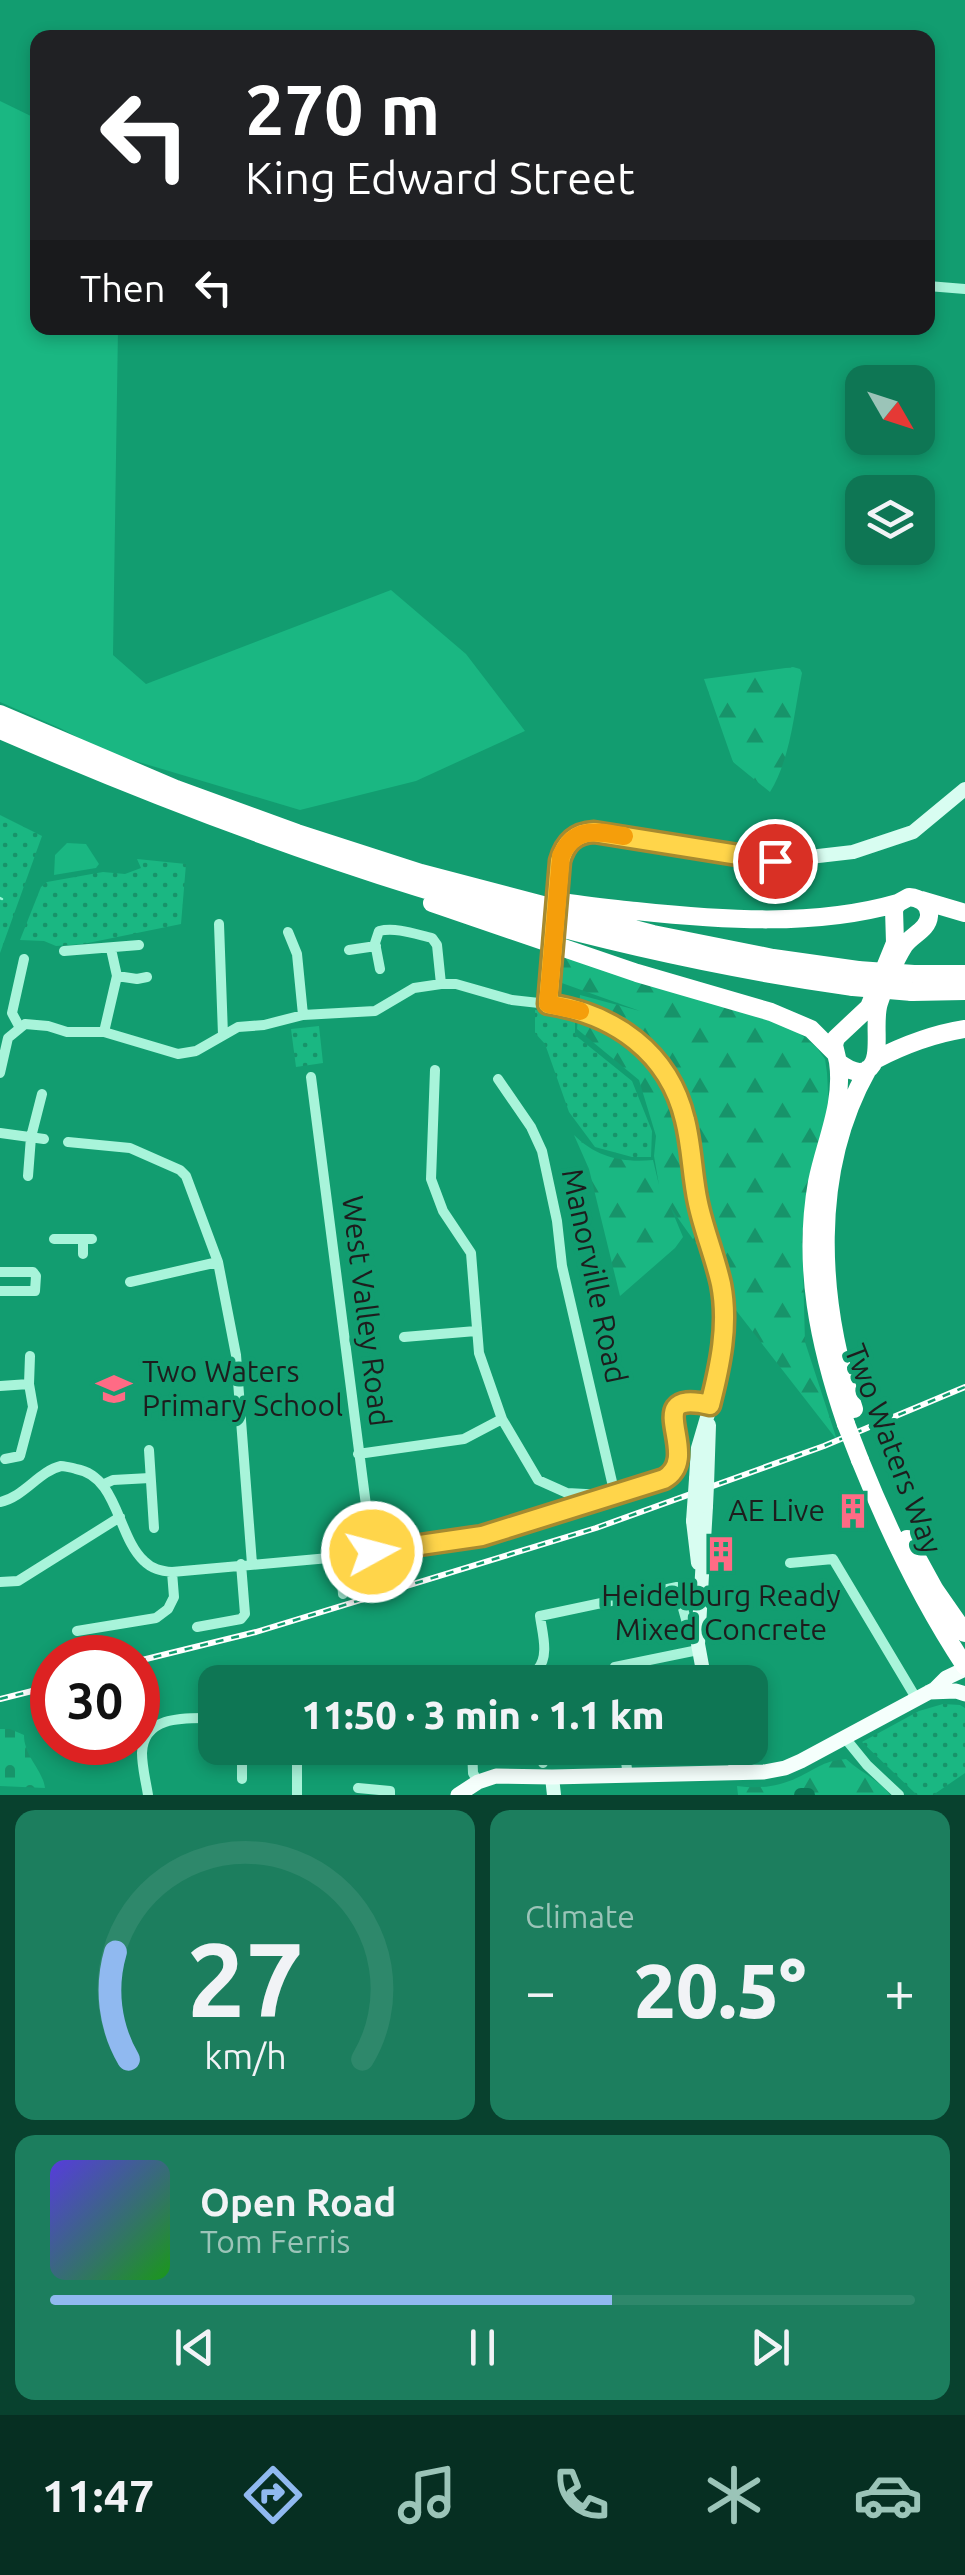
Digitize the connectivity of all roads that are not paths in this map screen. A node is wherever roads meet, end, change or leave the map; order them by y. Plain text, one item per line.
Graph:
1 (935, 287) edge
2 (965, 289) edge
3 (0, 714) edge
4 (0, 730) edge
5 (965, 789) edge
6 (288, 845) junction
7 (490, 891) junction
8 (921, 900) junction
9 (898, 903) junction
10 (965, 913) edge
11 (219, 924) dead end
12 (288, 932) dead end
13 (140, 945) dead end
14 (376, 946) junction
15 (111, 949) junction
16 (64, 952) dead end
17 (350, 952) dead end
18 (24, 958) dead end
19 (380, 970) dead end
20 (965, 974) edge
21 (117, 976) junction
22 (147, 976) dead end
23 (856, 979) junction
24 (913, 983) junction
25 (441, 984) junction
26 (965, 991) edge
27 (548, 1004) junction
28 (303, 1015) junction
29 (20, 1028) junction
30 (965, 1028) edge
31 (104, 1032) junction
32 (223, 1035) junction
33 (837, 1058) junction
34 (872, 1065) junction
35 (435, 1070) dead end
36 (0, 1074) edge
37 (311, 1077) dead end
38 (498, 1078) dead end
39 (42, 1094) dead end
40 (0, 1134) edge
41 (31, 1137) junction
42 (44, 1139) dead end
43 (68, 1142) dead end
44 (28, 1176) dead end
45 (54, 1239) dead end
46 (83, 1254) dead end
47 (218, 1262) junction
48 (0, 1272) edge
49 (130, 1282) dead end
50 (0, 1291) edge
51 (476, 1330) junction
52 (404, 1336) dead end
53 (30, 1356) dead end
54 (29, 1384) junction
55 (0, 1386) edge
56 (709, 1410) junction
57 (502, 1419) junction
58 (852, 1422) junction
59 (148, 1450) dead end
60 (358, 1454) junction
61 (20, 1456) junction
62 (5, 1458) dead end
63 (866, 1458) junction
64 (33, 1462) dead end
65 (150, 1478) junction
66 (701, 1482) junction
67 (102, 1486) junction
68 (559, 1491) junction
69 (614, 1496) junction
70 (0, 1503) edge
71 (559, 1513) junction
72 (120, 1517) junction
73 (154, 1528) dead end
74 (372, 1552) junction
75 (340, 1556) junction
76 (790, 1563) dead end
77 (247, 1564) junction
78 (172, 1572) junction
79 (701, 1578) junction
80 (0, 1582) edge
81 (343, 1594) dead end
82 (944, 1604) junction
83 (196, 1627) dead end
84 (699, 1629) junction
85 (77, 1631) dead end
86 (959, 1632) edge
87 (698, 1650) junction
88 (965, 1651) edge
89 (542, 1665) edge
90 (624, 1665) edge
91 (702, 1665) edge
92 (965, 1668) edge
93 (965, 1678) edge
94 (926, 1693) junction
95 (965, 1694) edge
96 (198, 1718) edge
97 (845, 1738) junction
98 (242, 1765) edge
99 (297, 1765) edge
100 (473, 1765) edge
101 (546, 1765) edge
102 (626, 1765) edge
103 (736, 1765) edge
104 (547, 1770) junction
105 (739, 1772) junction
106 (628, 1776) junction
107 (242, 1779) dead end
108 (478, 1782) junction
109 (358, 1788) dead end
110 (148, 1795) edge
111 (297, 1795) edge
112 (390, 1795) edge
113 (458, 1795) edge
114 (554, 1795) edge
115 (899, 1795) edge

1 - 2 street
3 - 7 highway
4 - 6 highway
5 - 27 street, bridge
6 - 23 highway
6 - 33 highway
7 - 9 highway
7 - 23 highway
8 - 9 highway
8 - 10 highway
8 - 34 highway
9 - 33 highway
11 - 32 street
12 - 28 street
13 - 15 street
14 - 17 street
14 - 19 street
14 - 25 street
15 - 16 street
15 - 21 street
18 - 29 street
20 - 24 highway
21 - 22 street
21 - 31 street
23 - 24 highway, bridge
24 - 26 highway
25 - 27 street
25 - 28 street
27 - 56 street
28 - 32 street
29 - 31 street
29 - 36 street
30 - 34 highway
31 - 32 street
33 - 34 highway
33 - 58 highway, Two Waters Way
34 - 58 highway, Two Waters Way
35 - 51 street
37 - 60 street, West Valley Road
38 - 69 street, Manorville Road
39 - 41 street
40 - 41 street
41 - 42 street
41 - 44 street
43 - 47 street
45 - 46 street
47 - 49 street
47 - 77 street
48 - 50 street
51 - 52 street
51 - 57 street
53 - 54 street
54 - 55 street
54 - 61 street
56 - 66 street
56 - 69 street
57 - 60 street
57 - 68 street
58 - 63 highway, Two Waters Way
59 - 65 street
60 - 74 street, West Valley Road
61 - 62 street
61 - 64 street
63 - 82 highway, Two Waters Way
63 - 86 highway, Two Waters Way
65 - 67 street
65 - 73 street
66 - 79 street, bridge
66 - 79 street, bridge
67 - 70 street
67 - 72 street
68 - 69 street
68 - 71 street
69 - 71 street
71 - 74 street
72 - 78 street
72 - 80 street
74 - 75 street
75 - 77 street
75 - 81 street
76 - 94 street
77 - 78 street
77 - 83 street
78 - 85 street
79 - 84 street
82 - 86 highway, Two Waters Way
82 - 88 main road
84 - 87 street
84 - 89 street
86 - 92 highway, Two Waters Way
86 - 94 main road
87 - 90 street
87 - 91 street
92 - 94 main road
93 - 94 main road
94 - 95 main road
94 - 97 main road
96 - 110 street
97 - 105 main road
97 - 115 street
98 - 107 street
99 - 111 street
100 - 108 street
101 - 104 street
102 - 106 street
103 - 105 street
104 - 106 main road
104 - 108 main road
104 - 114 street
105 - 106 main road
108 - 113 main road
109 - 112 street

